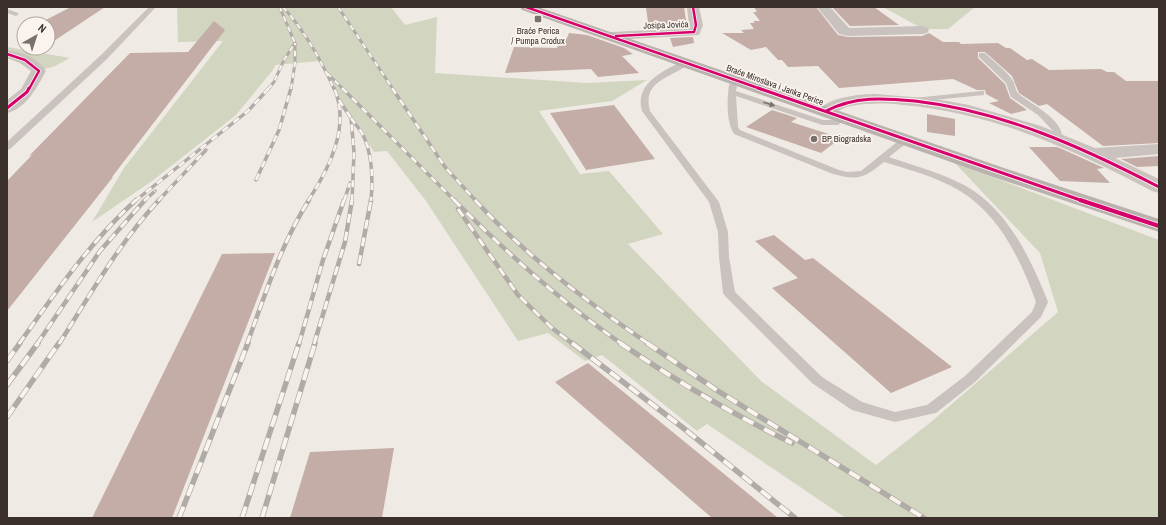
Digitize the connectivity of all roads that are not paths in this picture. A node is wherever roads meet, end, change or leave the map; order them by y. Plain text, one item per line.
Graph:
1 (153, 7) edge
2 (526, 7) edge
3 (693, 7) edge
4 (823, 7) edge
5 (7, 11) edge
6 (16, 14) dead end
7 (922, 30) dead end
8 (612, 36) junction
9 (7, 54) edge
10 (982, 55) dead end
11 (687, 62) junction
12 (735, 86) junction
13 (981, 93) dead end
14 (911, 101) junction
15 (7, 108) edge
16 (826, 112) junction
17 (844, 118) junction
18 (1054, 138) junction
19 (905, 140) junction
20 (7, 147) edge
21 (1159, 149) edge
22 (1091, 154) junction
23 (882, 158) junction
24 (1159, 188) edge
25 (1087, 203) junction
26 (1159, 226) edge
27 (1159, 232) edge

1 - 20 lane
2 - 8 main road, Braće Miroslava i Janka Perice
3 - 8 street, Josipa Jovića
4 - 7 street
5 - 6 lane
8 - 11 main road, Braće Miroslava i Janka Perice
9 - 15 street
10 - 18 lane
11 - 12 main road, Braće Miroslava i Janka Perice
11 - 23 lane
12 - 16 main road, Braće Miroslava i Janka Perice
12 -> 17 lane
12 - 23 lane
13 - 14 lane
14 - 16 street
14 - 18 street
16 - 17 main road, Braće Miroslava i Janka Perice
17 - 19 main road, Braće Miroslava i Janka Perice
18 - 22 street
19 - 23 lane
19 - 25 main road, Braće Miroslava i Janka Perice
21 - 22 street
22 - 24 street
25 - 26 main road, Braće Miroslava i Janka Perice
25 - 27 main road, Braće Miroslava i Janka Perice

